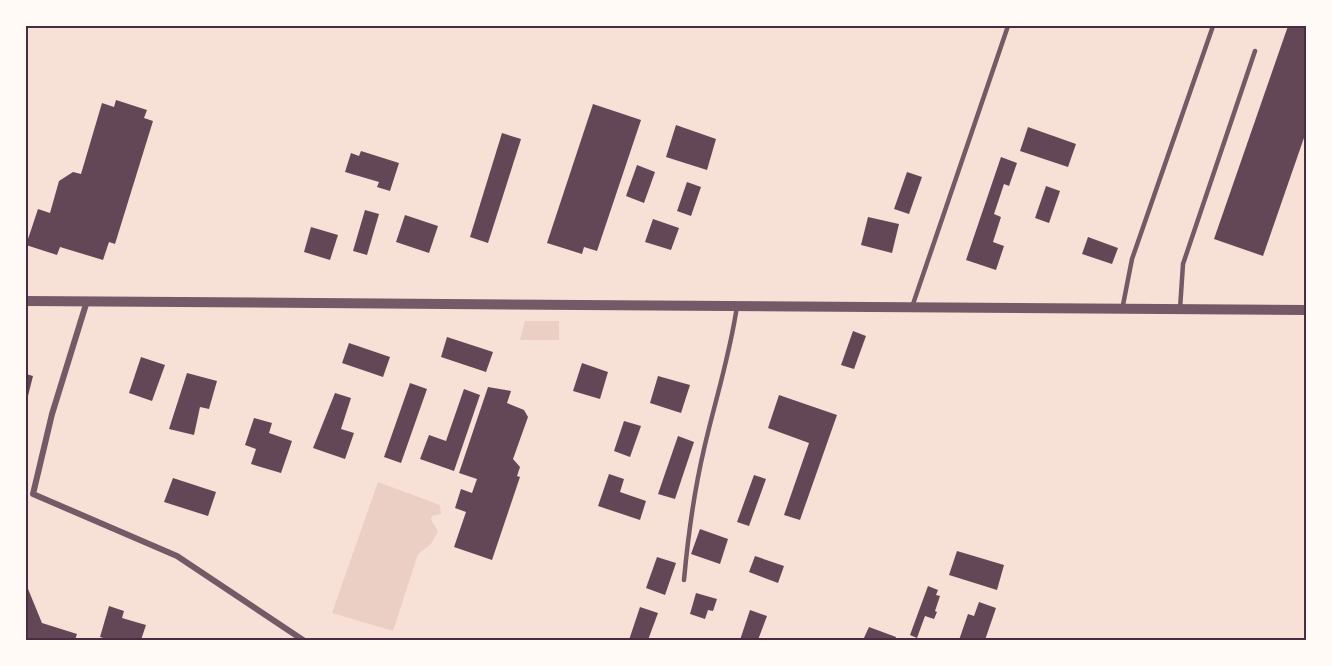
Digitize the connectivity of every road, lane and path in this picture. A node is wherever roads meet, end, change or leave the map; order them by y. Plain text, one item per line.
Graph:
1 (1008, 26) edge
2 (1213, 26) edge
3 (1256, 51) dead end
4 (26, 301) edge
5 (87, 301) junction
6 (737, 306) junction
7 (912, 307) junction
8 (1179, 309) junction
9 (1306, 310) edge
10 (1122, 311) junction
11 (684, 580) dead end
12 (303, 640) edge

1 - 7 lane
2 - 10 lane
3 - 8 lane
4 - 5 street
5 - 6 street
5 - 12 street
6 - 7 street
6 - 11 lane
7 - 10 street
8 - 9 street
8 - 10 street

